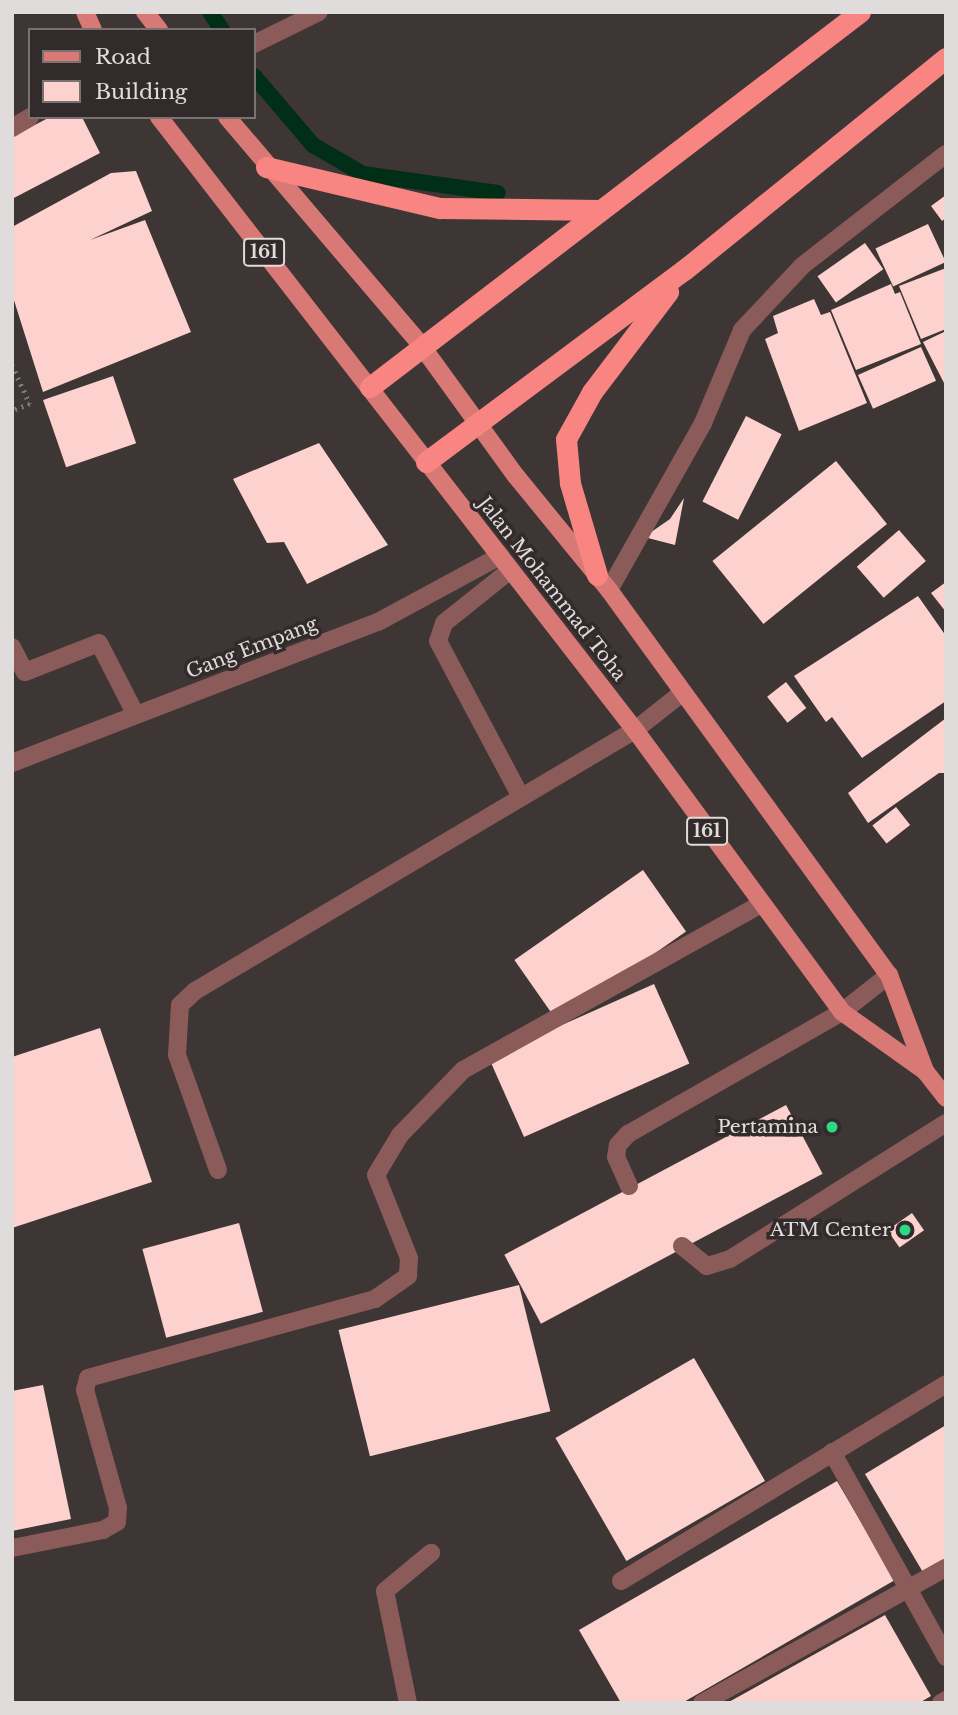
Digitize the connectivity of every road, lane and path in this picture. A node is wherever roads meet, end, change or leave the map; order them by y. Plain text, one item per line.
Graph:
1 (85, 12) edge
2 (145, 12) edge
3 (319, 12) edge
4 (860, 12) edge
5 (92, 28) edge
6 (157, 28) edge
7 (256, 43) edge
8 (946, 58) edge
9 (28, 118) edge
10 (161, 119) edge
11 (229, 119) edge
12 (12, 128) edge
13 (946, 153) edge
14 (266, 167) junction
15 (600, 210) junction
16 (684, 270) junction
17 (421, 345) junction
18 (12, 365) edge
19 (370, 387) junction
20 (12, 411) edge
21 (478, 424) junction
22 (426, 462) junction
23 (504, 564) junction
24 (603, 583) junction
25 (12, 648) edge
26 (682, 693) junction
27 (136, 715) junction
28 (635, 730) junction
29 (12, 764) edge
30 (520, 795) junction
31 (760, 905) junction
32 (889, 975) junction
33 (842, 1012) junction
34 (925, 1071) junction
35 (946, 1098) edge
36 (946, 1123) edge
37 (218, 1170) dead end
38 (629, 1185) dead end
39 (682, 1246) dead end
40 (946, 1384) edge
41 (832, 1452) junction
42 (12, 1548) edge
43 (432, 1553) dead end
44 (946, 1568) edge
45 (621, 1581) dead end
46 (909, 1589) junction
47 (946, 1657) edge
48 (408, 1703) edge
49 (702, 1703) edge

1 - 5 main road
2 - 6 main road
3 - 7 street
4 - 15 highway
8 - 16 highway
9 - 12 street
10 - 19 main road, Jalan Mohammad Toha / 161
11 - 14 main road, Jalan Mohammad Toha / 161
13 - 24 street
14 - 15 highway
14 - 17 main road, Jalan Mohammad Toha / 161
15 - 17 highway
16 - 21 highway
16 - 24 highway
17 - 19 highway
17 - 21 main road, Jalan Mohammad Toha / 161
18 - 20 path
19 - 22 main road, Jalan Mohammad Toha / 161
21 - 22 highway
21 - 24 main road, Jalan Mohammad Toha / 161
22 - 23 main road, Jalan Mohammad Toha / 161
23 - 27 street, Gang Empang
23 - 28 main road, Jalan Mohammad Toha / 161
23 - 30 street
24 - 26 main road, Jalan Mohammad Toha / 161
25 - 27 street
26 - 28 street
26 - 32 main road, Jalan Mohammad Toha / 161
27 - 29 street, Gang Empang
28 - 30 street
28 - 31 main road, Jalan Mohammad Toha / 161
30 - 37 street
31 - 33 main road, Jalan Mohammad Toha / 161
31 - 42 street
32 - 33 street
32 - 34 main road, Jalan Mohammad Toha / 161
33 - 34 main road, Jalan Mohammad Toha / 161
33 - 38 street
34 - 35 main road, Jalan Mohammad Toha / 161
36 - 39 street
40 - 41 street
41 - 45 street
41 - 46 street
43 - 48 street
44 - 46 street
46 - 47 street
46 - 49 street

